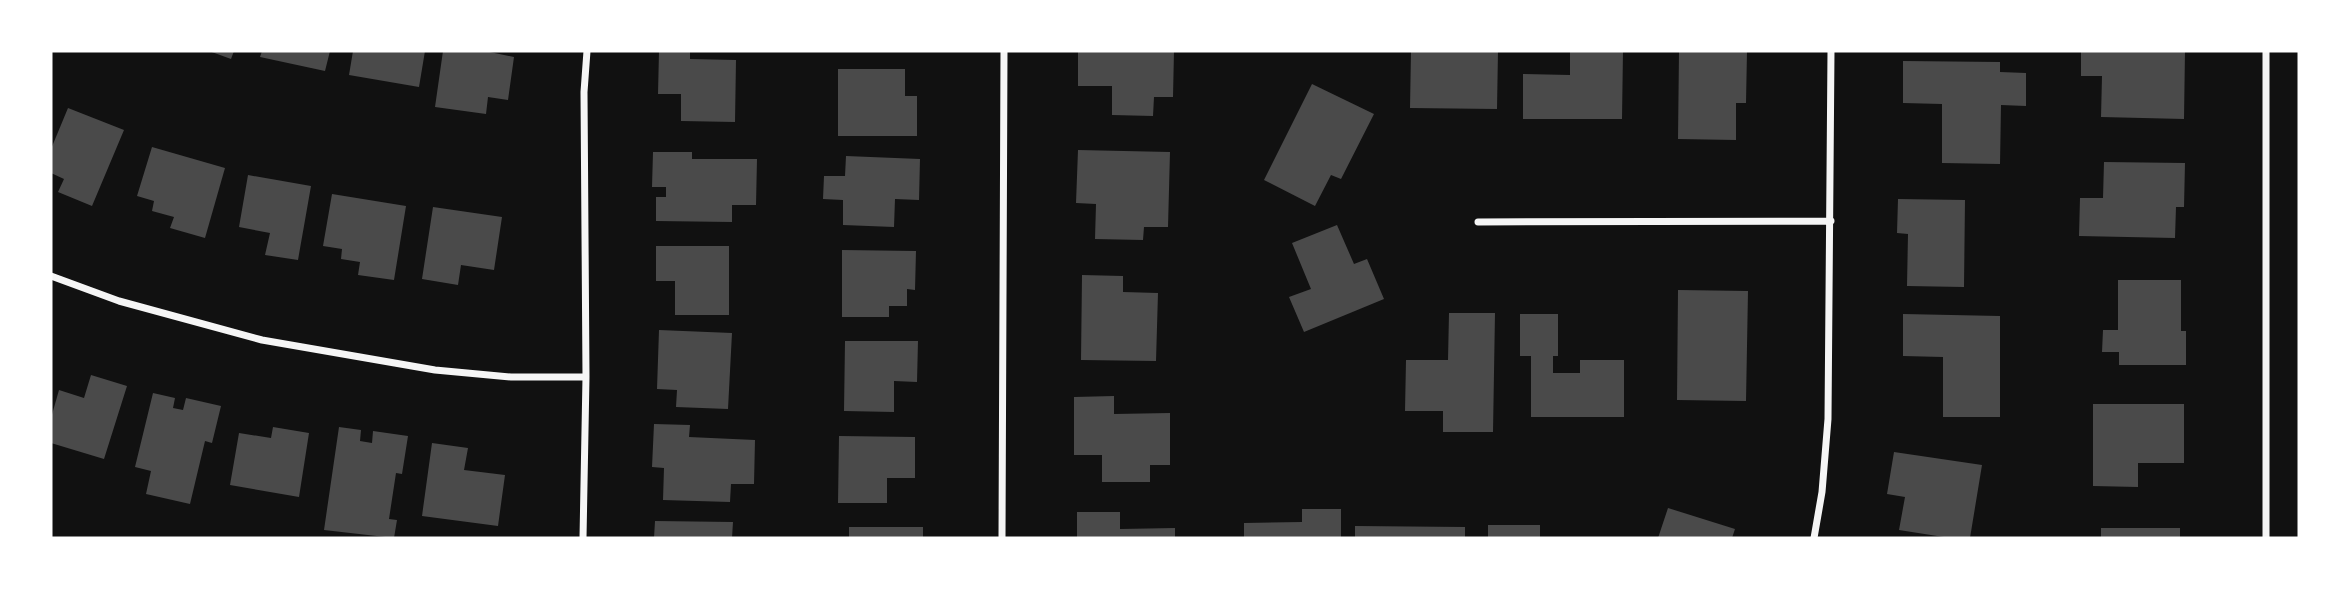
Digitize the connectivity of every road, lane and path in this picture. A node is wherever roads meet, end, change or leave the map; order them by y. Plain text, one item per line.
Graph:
1 (587, 51) edge
2 (1004, 51) edge
3 (1831, 51) edge
4 (2266, 51) edge
5 (1831, 220) junction
6 (1478, 222) dead end
7 (51, 276) edge
8 (586, 377) junction
9 (583, 538) edge
10 (1002, 538) edge
11 (1814, 538) edge
12 (2266, 538) edge

1 - 8 street
2 - 10 street
3 - 5 street
4 - 12 street
5 - 6 street
5 - 11 street
7 - 8 street
8 - 9 street

